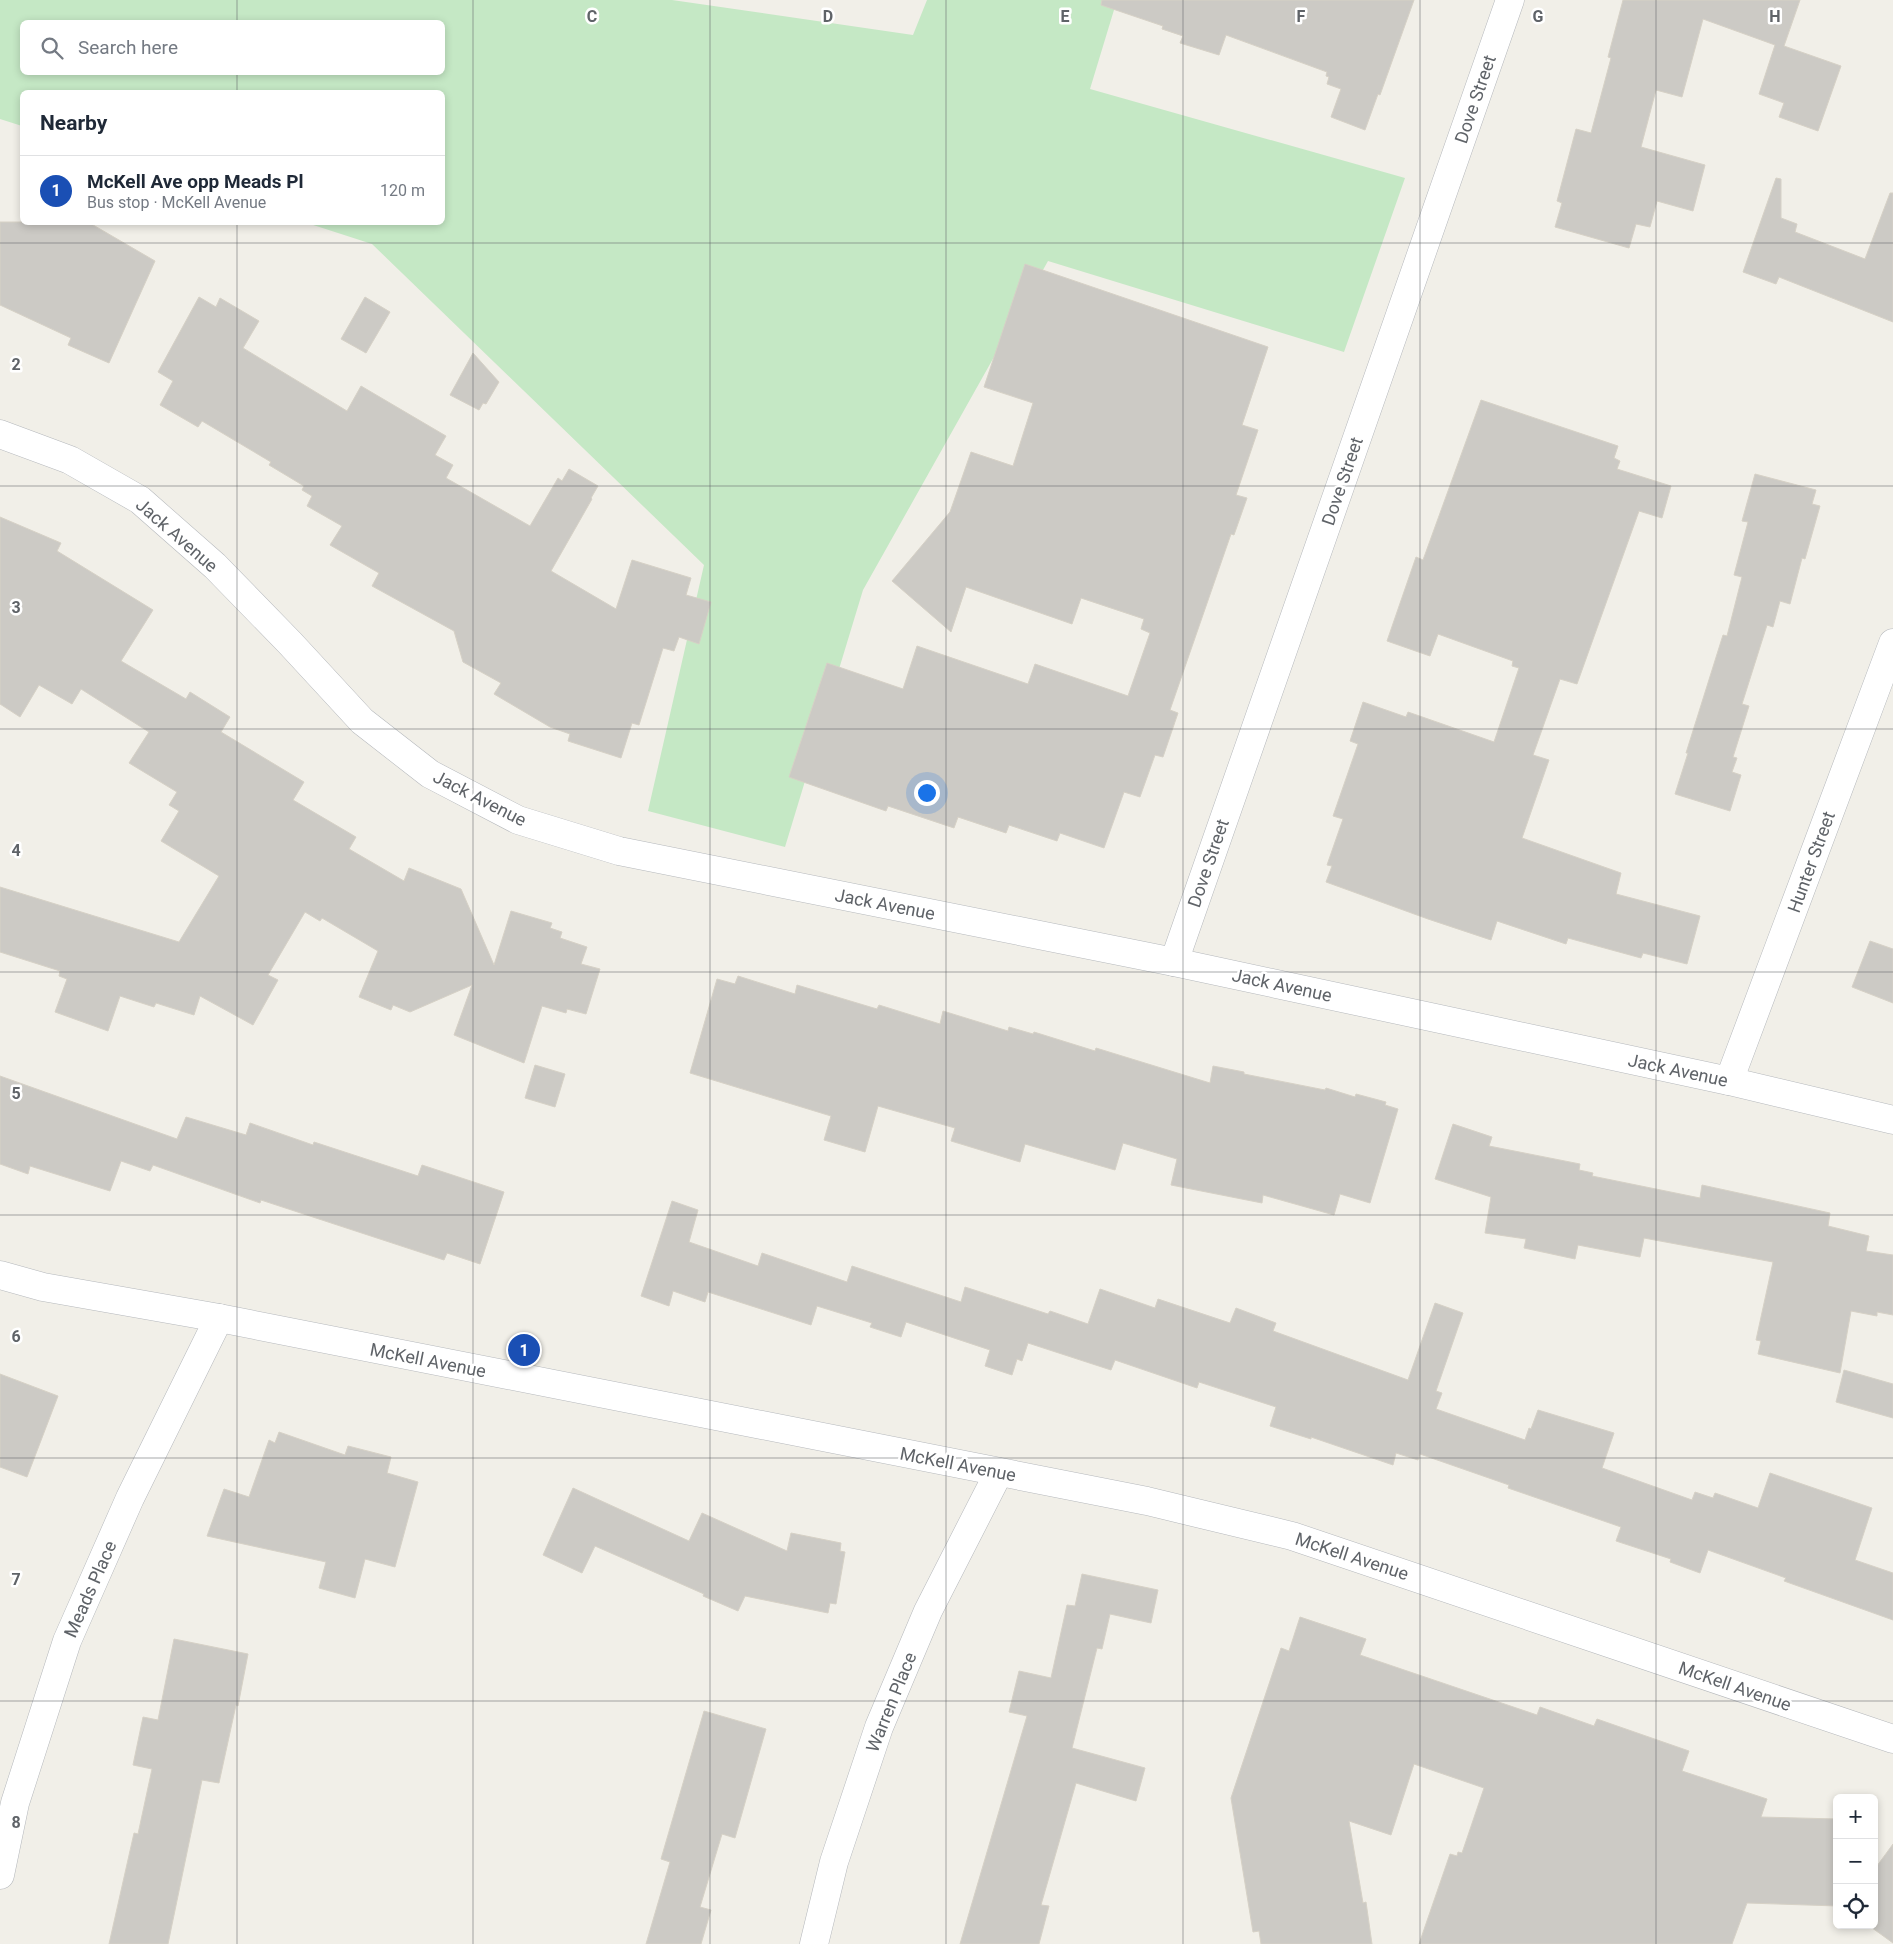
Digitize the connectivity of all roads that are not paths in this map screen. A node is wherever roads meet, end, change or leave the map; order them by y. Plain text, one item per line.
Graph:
1 (1510, 0) edge
2 (0, 434) edge
3 (1893, 643) edge
4 (1174, 962) junction
5 (1729, 1081) junction
6 (1893, 1120) edge
7 (0, 1275) edge
8 (219, 1318) junction
9 (999, 1472) junction
10 (1893, 1740) edge
11 (0, 1875) edge
12 (814, 1944) edge

1 - 4 street, Dove Street
2 - 4 street, Jack Avenue
3 - 5 street, Hunter Street
4 - 5 street, Jack Avenue
5 - 6 street, Jack Avenue
7 - 8 street, McKell Avenue
8 - 9 street, McKell Avenue
8 - 11 street, Meads Place
9 - 10 street, McKell Avenue
9 - 12 street, Warren Place

